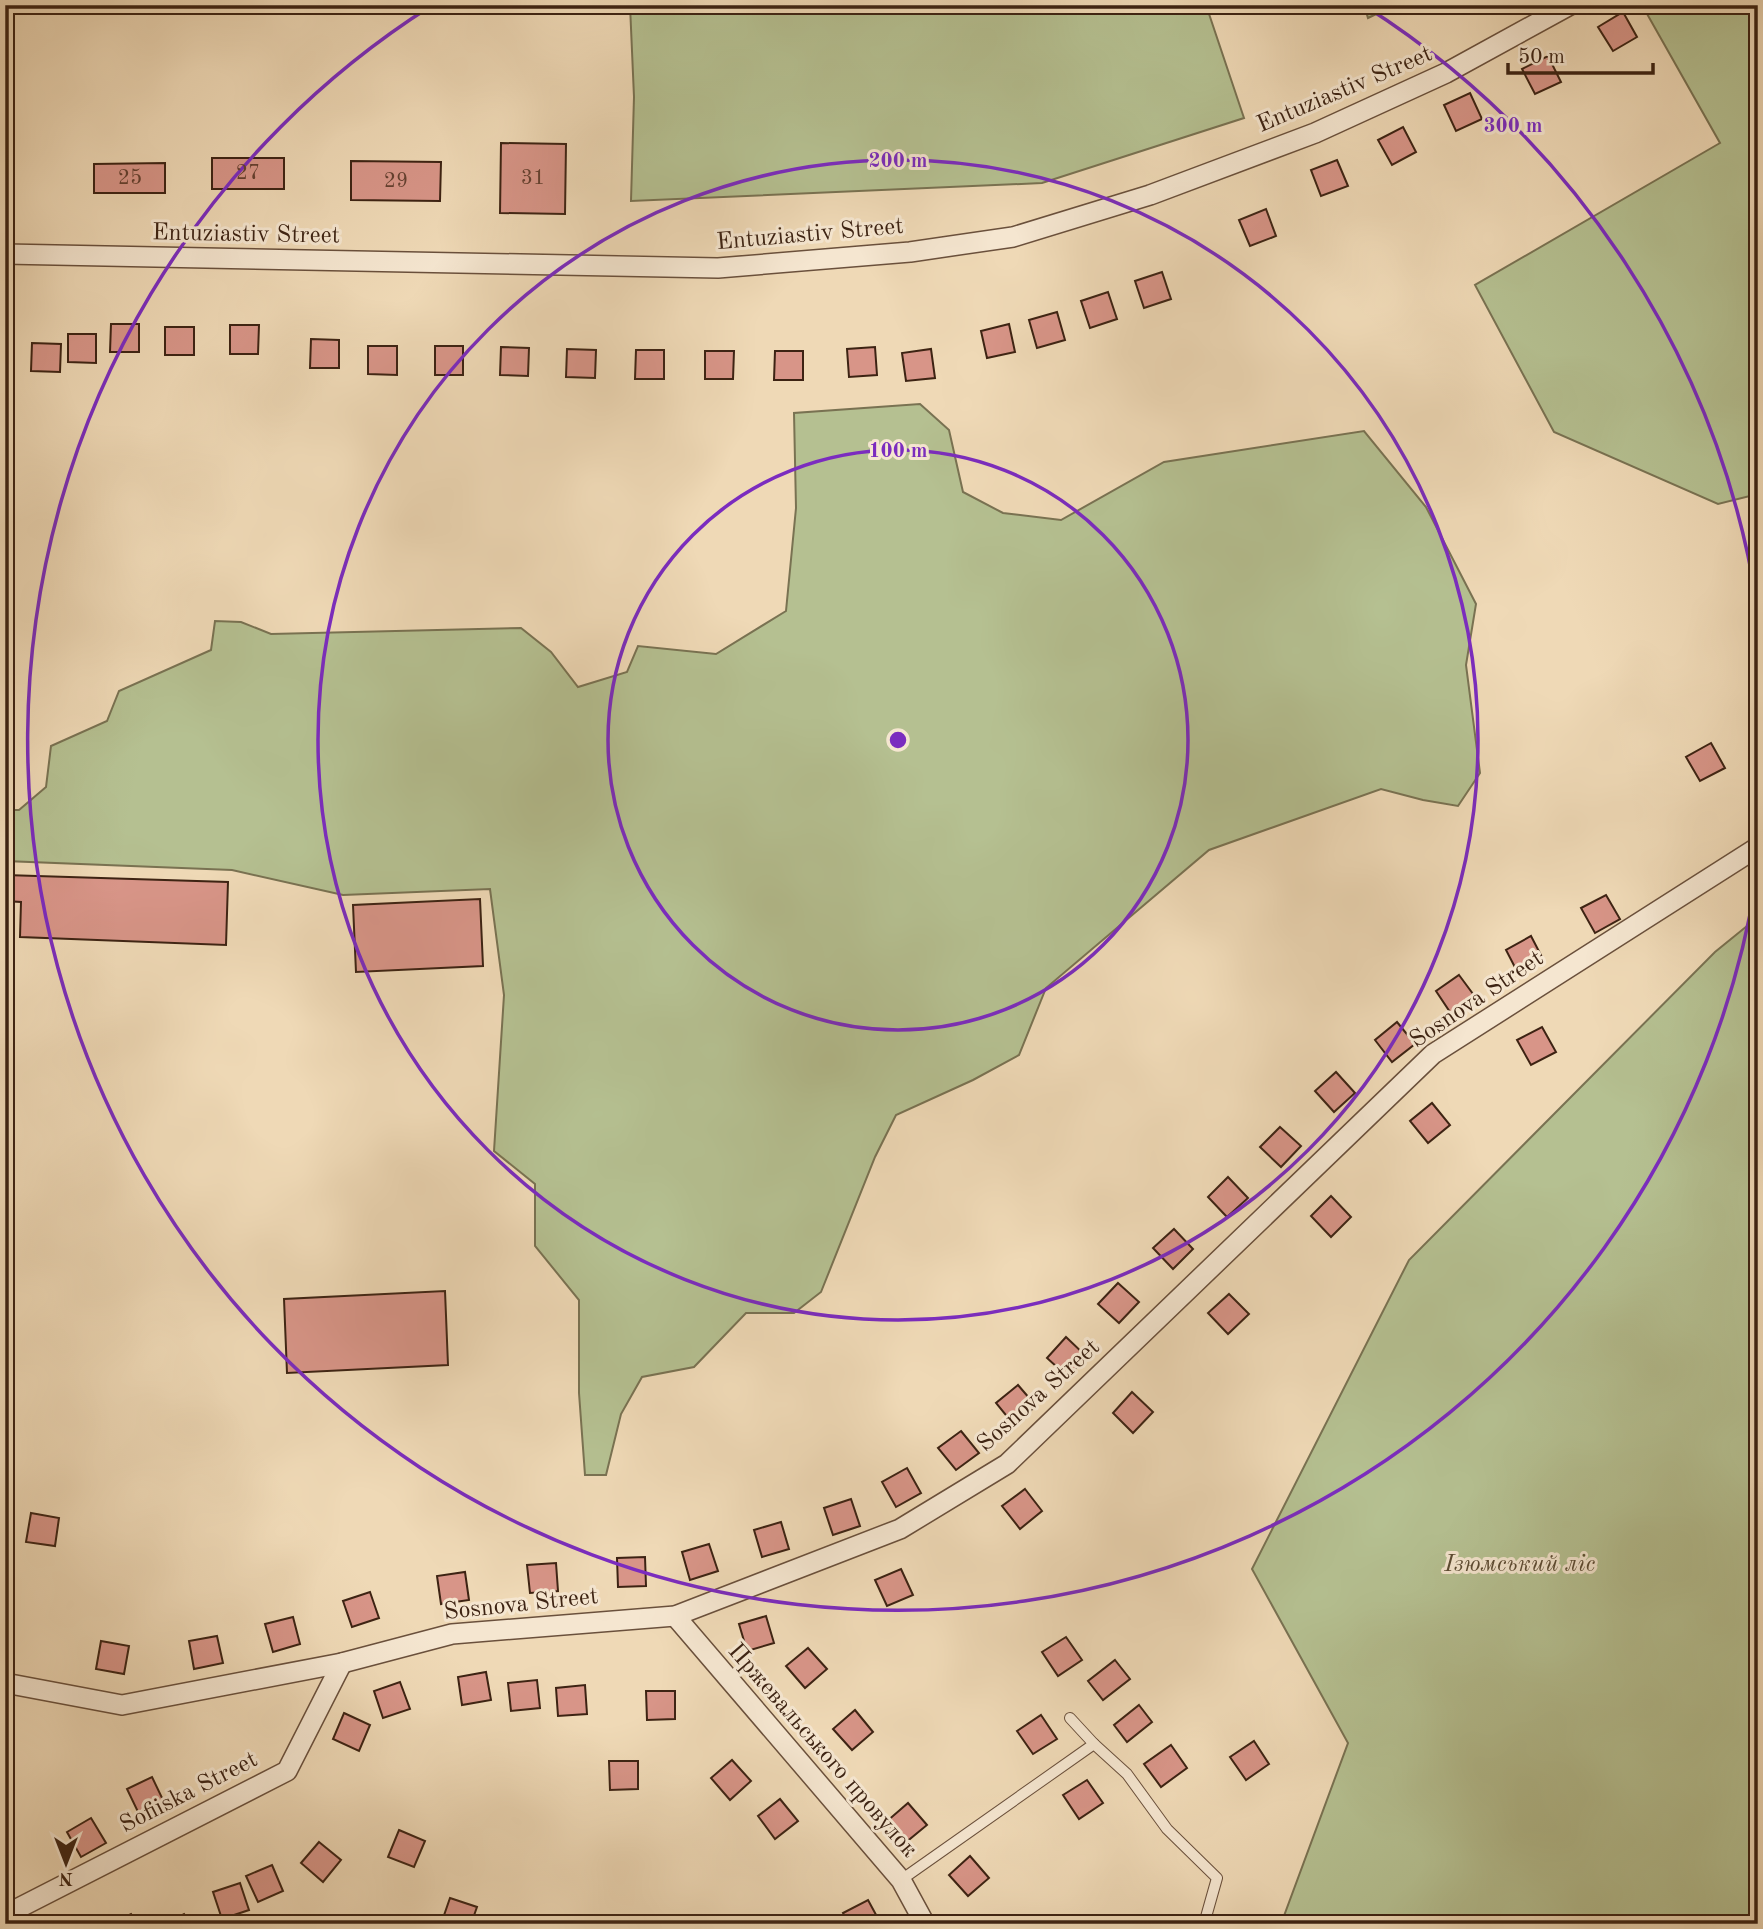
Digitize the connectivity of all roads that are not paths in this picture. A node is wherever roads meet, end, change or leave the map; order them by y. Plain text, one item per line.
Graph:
1 (1570, 5) edge
2 (5, 254) edge
3 (1758, 847) edge
4 (675, 1616) junction
5 (342, 1663) junction
6 (5, 1683) edge
7 (1070, 1718) dead end
8 (1094, 1744) junction
9 (901, 1880) junction
10 (5, 1914) edge
11 (925, 1924) edge
12 (1204, 1924) edge

1 - 2 street, Entuziastiv Street
3 - 4 street, Sosnova Street
4 - 5 street, Sosnova Street
4 - 9 street, Пржевальського провулок
5 - 6 street, Sosnova Street
5 - 10 street, Sofiiska Street
7 - 8 lane
8 - 9 lane
8 - 12 lane
9 - 11 street, Пржевальського провулок

